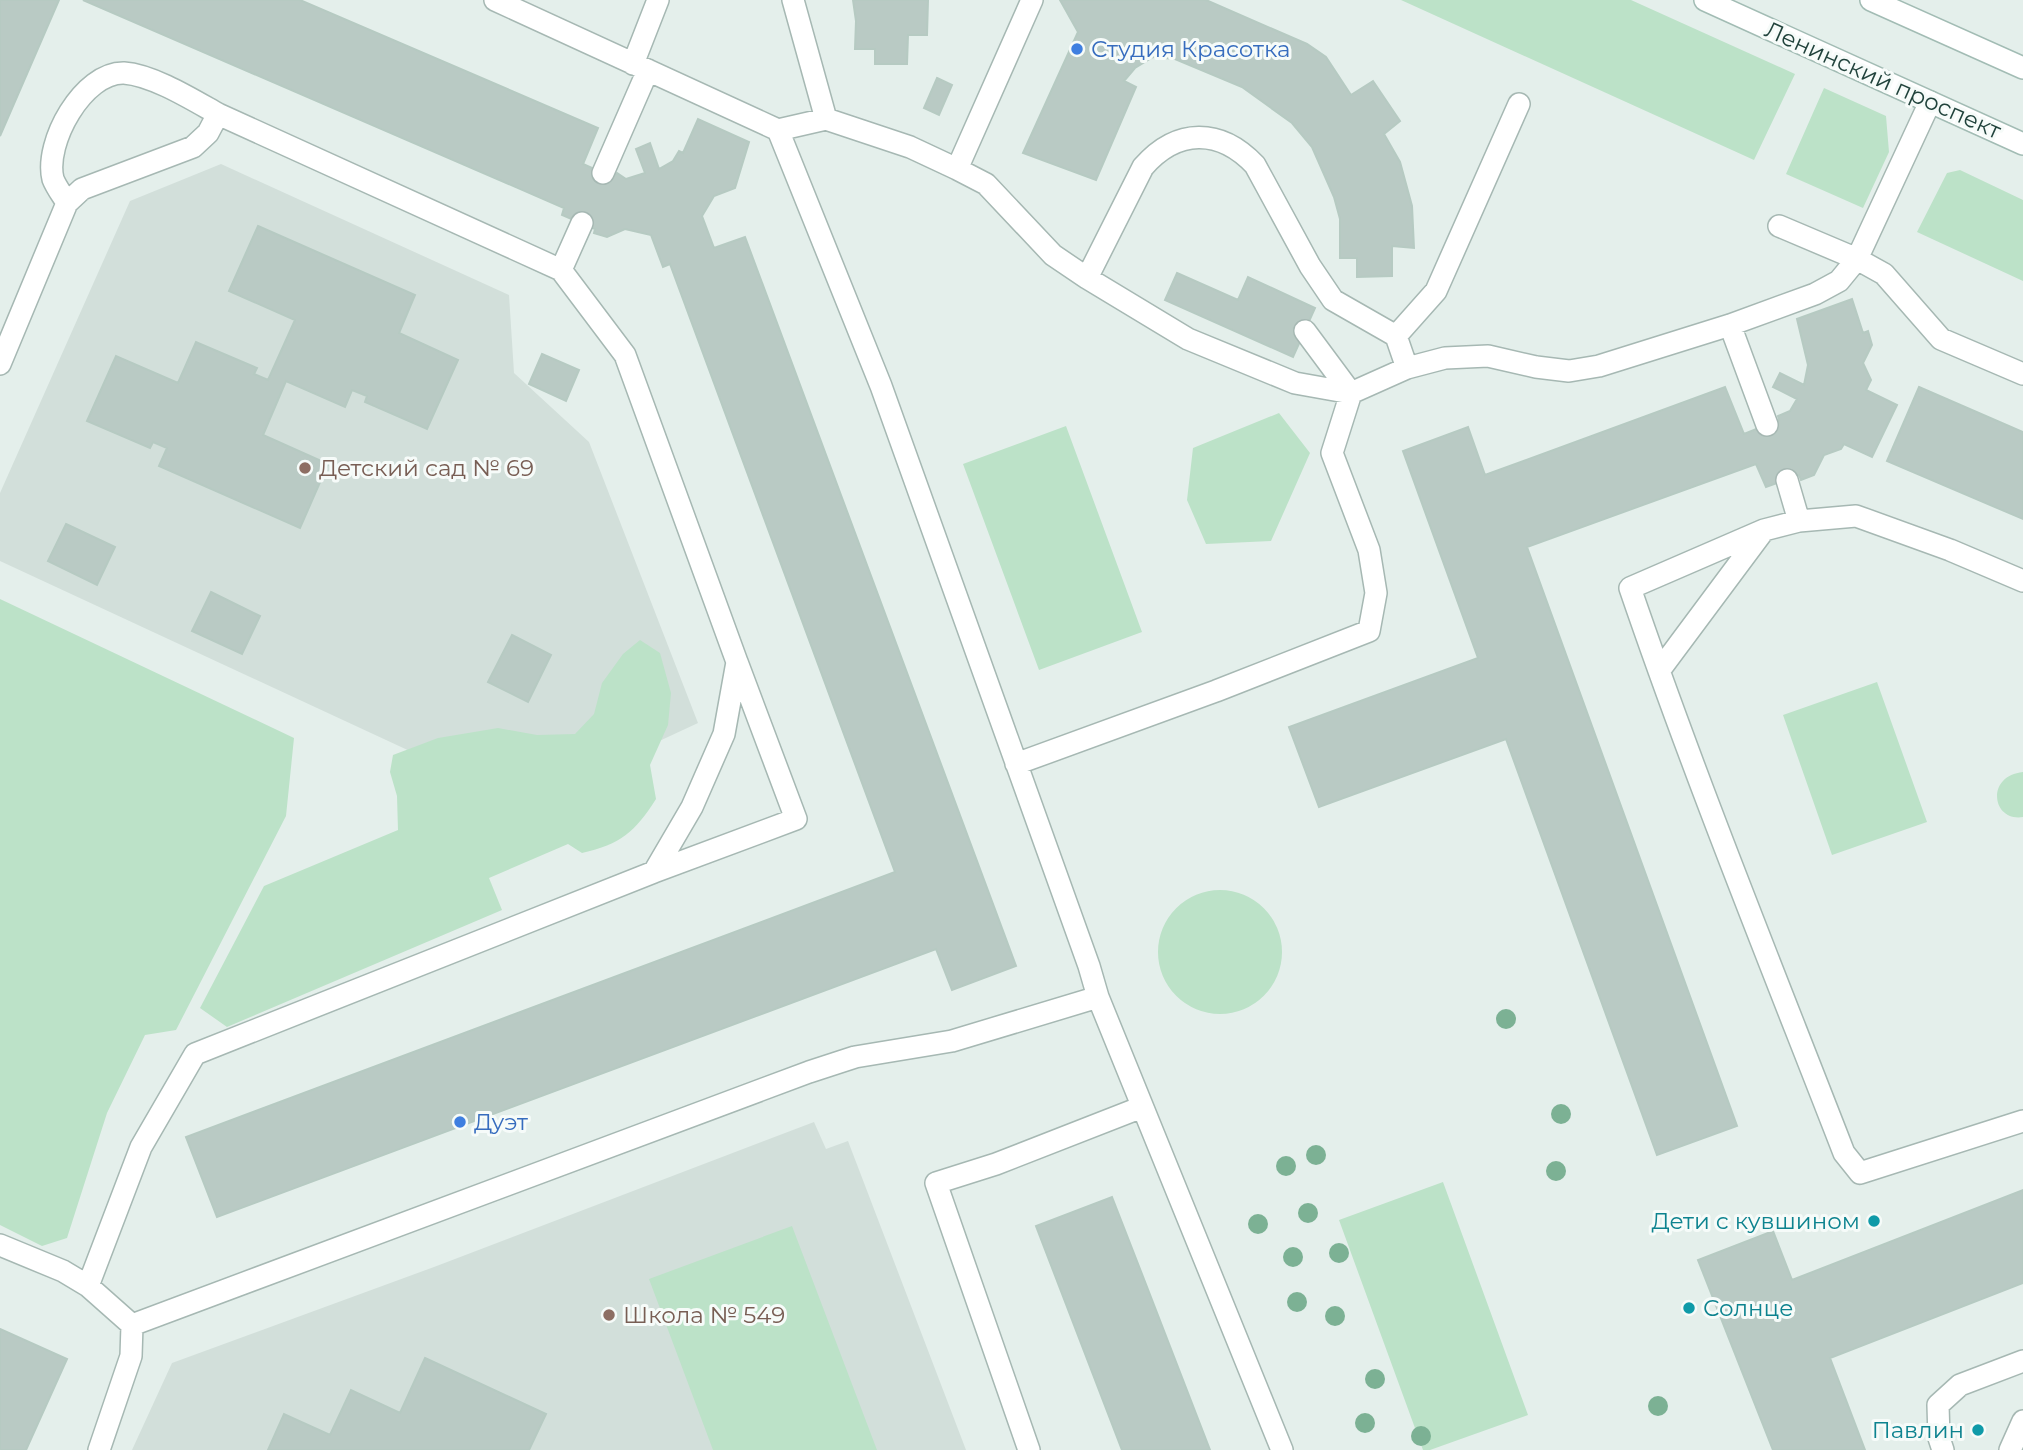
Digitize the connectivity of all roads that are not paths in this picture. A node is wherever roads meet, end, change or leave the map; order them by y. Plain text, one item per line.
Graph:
1 (495, 0) edge
2 (658, 0) edge
3 (793, 0) edge
4 (1032, 0) edge
5 (1705, 0) edge
6 (1871, 0) edge
7 (641, 67) junction
8 (2023, 68) edge
9 (1930, 102) junction
10 (1519, 104) dead end
11 (218, 114) junction
12 (826, 119) junction
13 (778, 130) junction
14 (2023, 144) edge
15 (957, 169) junction
16 (603, 173) dead end
17 (66, 203) junction
18 (582, 223) dead end
19 (1779, 226) dead end
20 (1857, 259) junction
21 (561, 270) junction
22 (1087, 278) junction
23 (1730, 325) junction
24 (1305, 331) dead end
25 (1396, 336) junction
26 (2, 356) edge
27 (1407, 368) junction
28 (2023, 374) edge
29 (1351, 393) junction
30 (1767, 425) dead end
31 (1787, 480) dead end
32 (1799, 521) junction
33 (1765, 530) junction
34 (2023, 582) edge
35 (737, 662) junction
36 (1659, 671) junction
37 (1016, 764) junction
38 (654, 872) junction
39 (1098, 997) junction
40 (1142, 1107) junction
41 (2023, 1121) edge
42 (0, 1245) edge
43 (88, 1286) junction
44 (132, 1325) junction
45 (2023, 1361) edge
46 (2023, 1421) edge
47 (99, 1450) edge
48 (1029, 1450) edge
49 (1282, 1450) edge
50 (1943, 1450) edge
51 (2010, 1450) edge

1 - 7 main road
2 - 7 main road
3 - 12 main road
4 - 15 main road
5 - 9 main road, Ленинский проспект
6 - 8 main road
7 - 13 main road
7 - 16 main road
9 - 14 main road, Ленинский проспект
9 - 20 main road
10 - 25 main road
11 - 17 main road
11 - 17 main road
11 - 21 main road
12 - 13 main road
12 - 15 main road
13 - 37 main road
15 - 22 main road
17 - 26 main road
18 - 21 main road
19 - 20 main road
20 - 23 main road
20 - 28 main road
21 - 35 main road
22 - 25 main road
22 - 29 main road
23 - 27 main road
23 - 30 main road
24 - 29 main road
25 - 27 main road
27 - 29 main road
29 - 37 main road
31 - 32 main road
32 - 33 main road
32 - 34 main road
33 - 36 main road
33 - 36 main road
35 - 38 main road
35 - 38 main road
36 - 41 main road
37 - 39 main road
38 - 43 main road
39 - 40 main road
39 - 44 main road
40 - 48 main road
40 - 49 main road
42 - 43 main road
43 - 44 main road
44 - 47 main road
45 - 50 main road
46 - 51 main road

